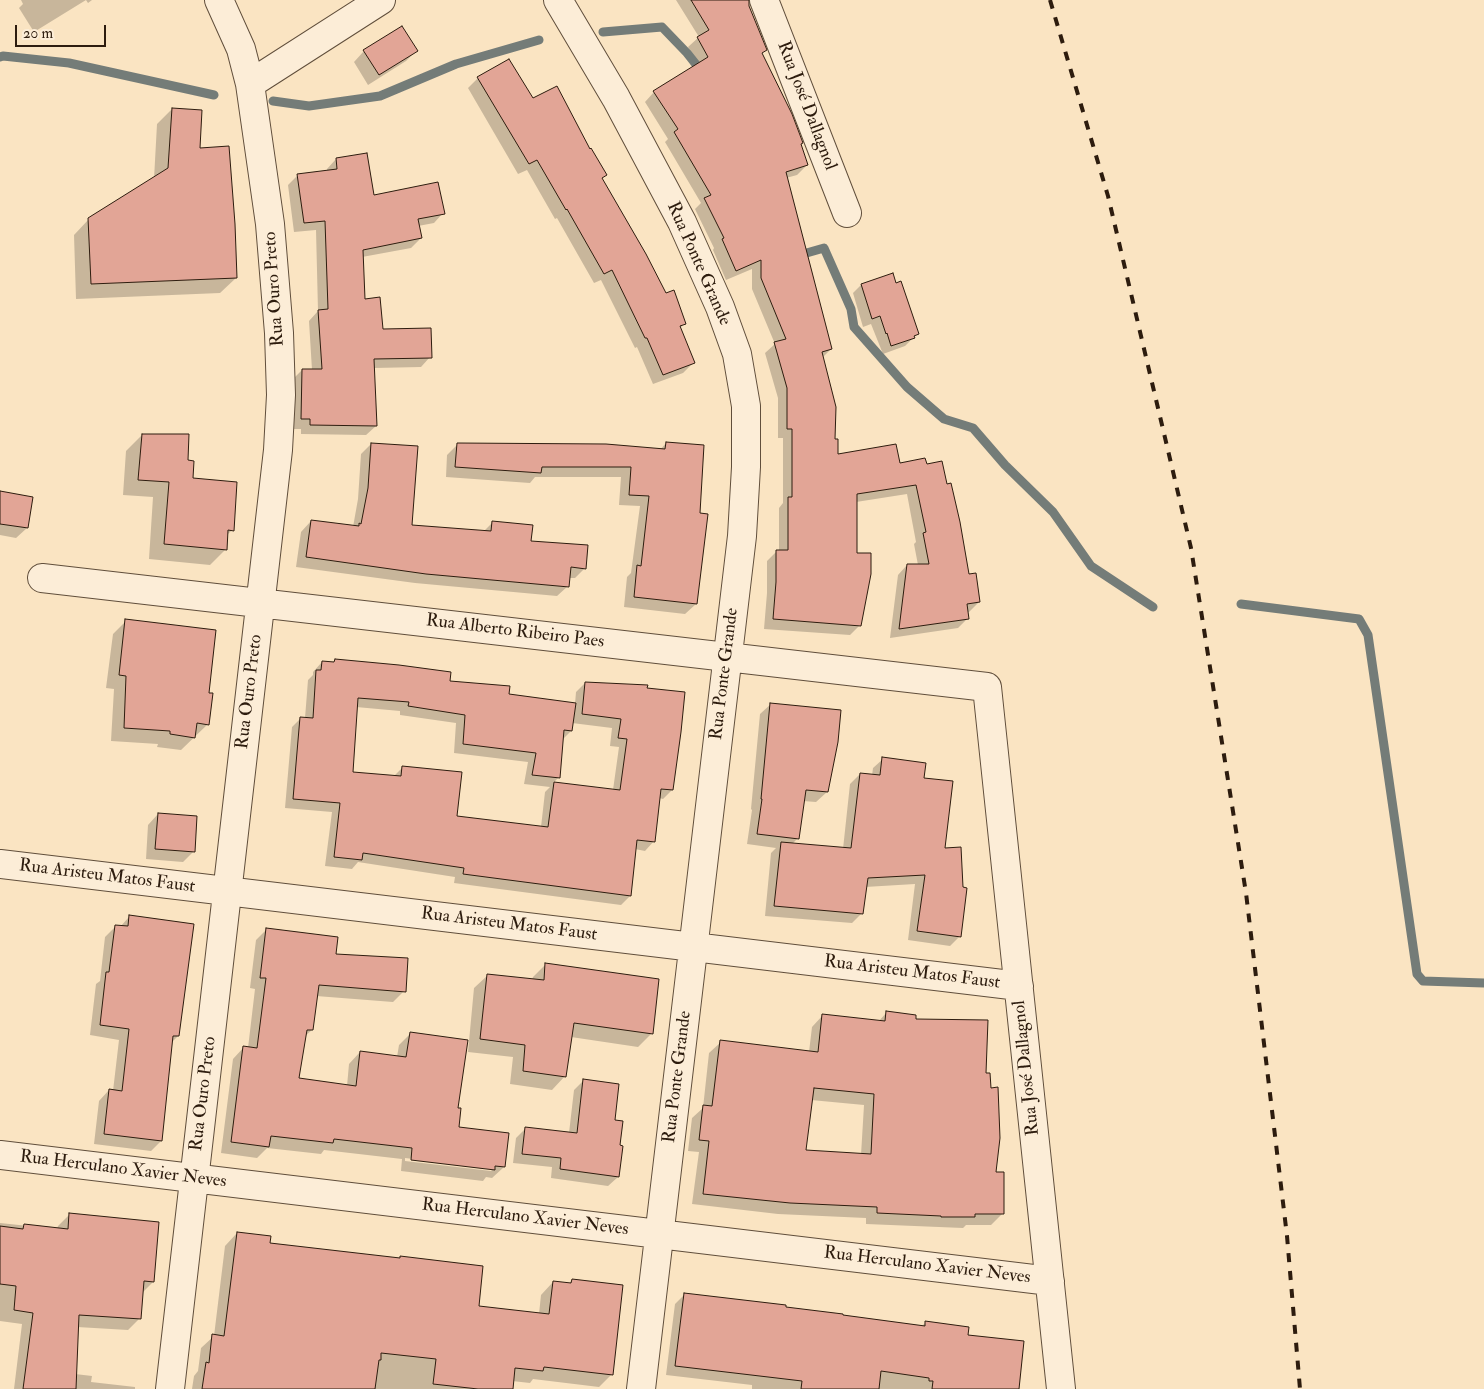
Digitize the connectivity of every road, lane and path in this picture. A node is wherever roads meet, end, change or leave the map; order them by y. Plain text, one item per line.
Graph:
1 (219, 0) edge
2 (381, 0) edge
3 (558, 0) edge
4 (764, 0) edge
5 (250, 84) junction
6 (847, 213) dead end
7 (42, 578) dead end
8 (260, 603) junction
9 (727, 657) junction
10 (987, 687) joint
11 (0, 864) edge
12 (227, 892) junction
13 (693, 947) junction
14 (1019, 986) junction
15 (0, 1155) edge
16 (194, 1179) junction
17 (659, 1234) junction
18 (1050, 1281) junction
19 (170, 1389) edge
20 (640, 1389) edge
21 (1061, 1389) edge

1 - 5 street, Rua Ouro Preto
2 - 5 street
3 - 9 street, Rua Ponte Grande
4 - 6 street, Rua José Dallagnol
5 - 8 street, Rua Ouro Preto
7 - 8 street, Rua Alberto Ribeiro Paes
8 - 9 street, Rua Alberto Ribeiro Paes
8 - 12 street, Rua Ouro Preto
9 - 10 street, Rua Alberto Ribeiro Paes
9 - 13 street, Rua Ponte Grande
10 - 14 street, Rua José Dallagnol
11 - 12 street, Rua Aristeu Matos Faust
12 - 13 street, Rua Aristeu Matos Faust
12 - 16 street, Rua Ouro Preto
13 - 14 street, Rua Aristeu Matos Faust
13 - 17 street, Rua Ponte Grande
14 - 18 street, Rua José Dallagnol
15 - 16 street, Rua Herculano Xavier Neves
16 - 17 street, Rua Herculano Xavier Neves
16 - 19 street, Rua Ouro Preto
17 - 18 street, Rua Herculano Xavier Neves
17 - 20 street, Rua Ponte Grande
18 - 21 street, Rua José Dallagnol

